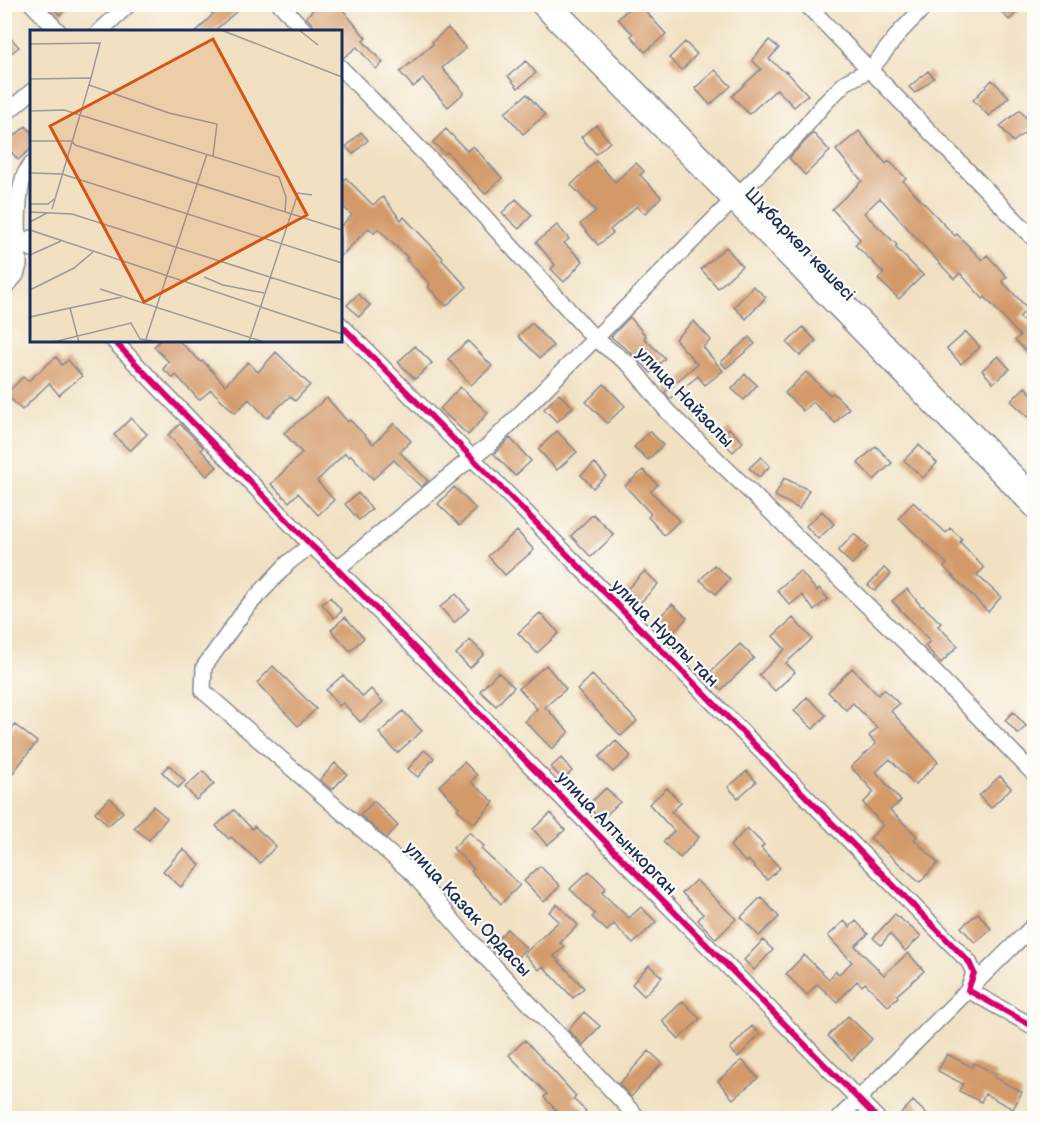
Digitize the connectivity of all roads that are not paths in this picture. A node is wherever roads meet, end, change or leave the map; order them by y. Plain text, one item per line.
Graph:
1 (32, 4) edge
2 (129, 4) edge
3 (280, 4) edge
4 (537, 4) edge
5 (554, 4) edge
6 (807, 4) edge
7 (927, 4) edge
8 (56, 30) edge
9 (101, 30) edge
10 (304, 30) edge
11 (342, 69) edge
12 (871, 69) junction
13 (30, 93) edge
14 (4, 115) edge
15 (30, 166) edge
16 (735, 197) junction
17 (18, 234) edge
18 (1035, 239) edge
19 (30, 247) edge
20 (4, 284) edge
21 (342, 326) edge
22 (594, 338) junction
23 (114, 342) edge
24 (471, 458) junction
25 (1035, 492) edge
26 (1035, 511) edge
27 (311, 545) junction
28 (337, 568) junction
29 (1035, 774) edge
30 (1035, 925) edge
31 (968, 990) junction
32 (1035, 1027) edge
33 (857, 1099) junction
34 (639, 1119) edge
35 (839, 1119) edge
36 (877, 1119) edge

1 - 8 street
2 - 9 street
3 - 10 street
4 - 16 street, Шұбаркөл көшесі
5 - 16 street, Шұбаркөл көшесі
6 - 12 street
7 - 12 street
11 - 22 street, улица Найзалы
12 - 16 street
12 - 18 street
13 - 14 street
15 - 17 street
16 - 22 street
16 - 25 street, Шұбаркөл көшесі
16 - 26 street, Шұбаркөл көшесі
17 - 19 street
17 - 20 street
21 - 24 street, улица Нурлы тан
22 - 24 street
22 - 29 street, улица Найзалы
23 - 27 street, улица Алтынкорган
24 - 28 street
24 - 31 street, улица Нурлы тан
27 - 28 street, улица Алтынкорган
27 - 34 street, улица Казак Ордасы
28 - 33 street, улица Алтынкорган
30 - 31 street
31 - 32 street
31 - 33 street
33 - 35 street
33 - 36 street, улица Алтынкорган

